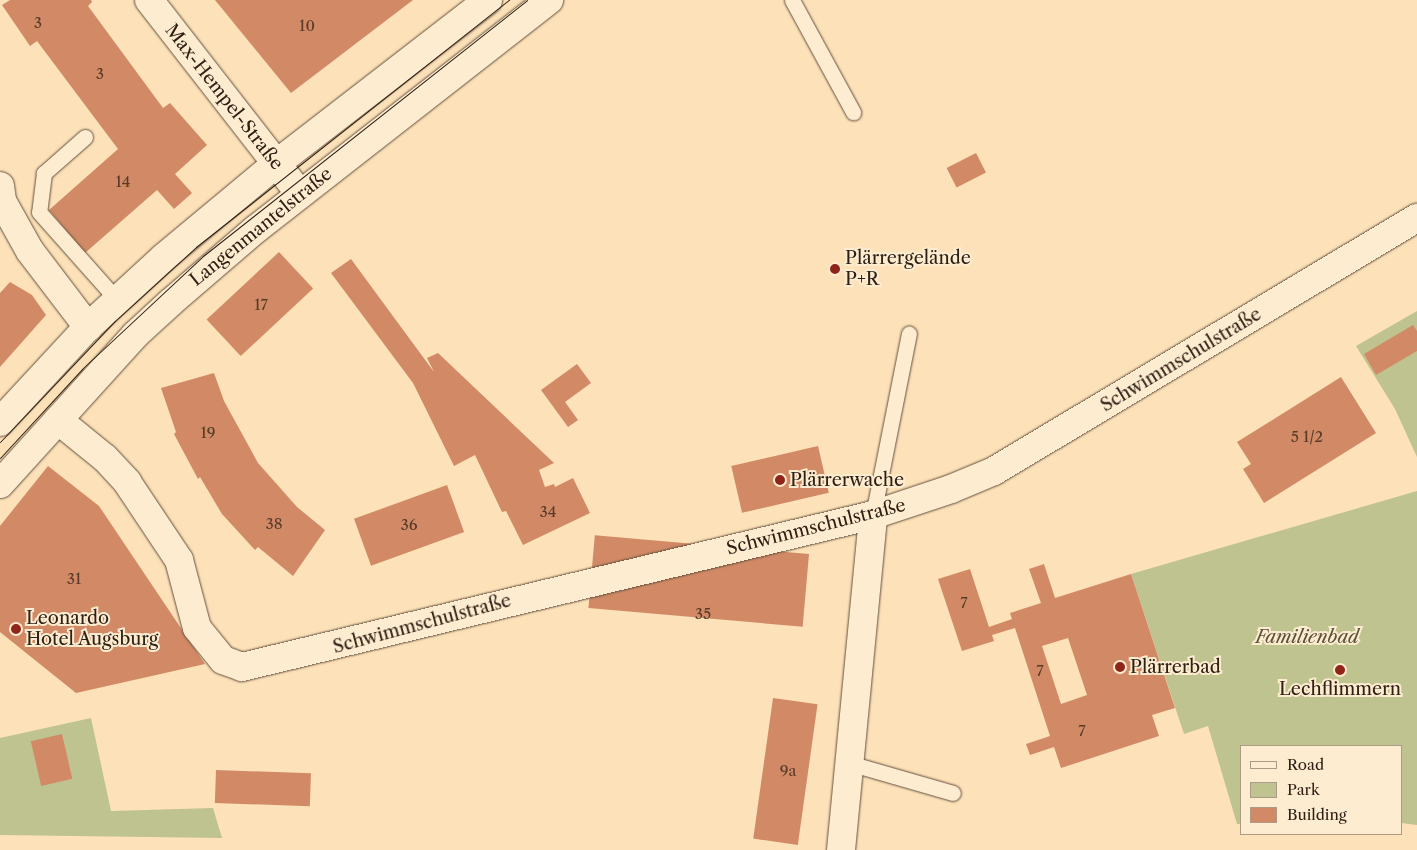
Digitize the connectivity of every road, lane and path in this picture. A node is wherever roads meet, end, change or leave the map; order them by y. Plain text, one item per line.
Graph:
1 (149, 0) edge
2 (488, 0) edge
3 (549, 0) edge
4 (792, 0) edge
5 (853, 112) dead end
6 (85, 137) dead end
7 (276, 164) junction
8 (0, 186) edge
9 (300, 194) junction
10 (1417, 218) edge
11 (117, 300) junction
12 (88, 327) junction
13 (909, 334) dead end
14 (58, 420) junction
15 (0, 422) edge
16 (0, 484) edge
17 (873, 515) junction
18 (849, 763) junction
19 (953, 793) dead end
20 (841, 850) edge

1 - 7 street, Max-Hempel-Straße
2 - 7 street
3 - 9 street, Langenmantelstraße
4 - 5 lane
6 - 11 lane
7 - 9 street, Max-Hempel-Straße
7 - 11 street
8 - 12 street
9 - 14 street, Langenmantelstraße
10 - 17 street, Schwimmschulstraße
11 - 12 street
12 - 15 street
13 - 17 lane
14 - 16 street, Langenmantelstraße
14 - 17 street, Schwimmschulstraße
17 - 18 street
18 - 19 lane
18 - 20 street

